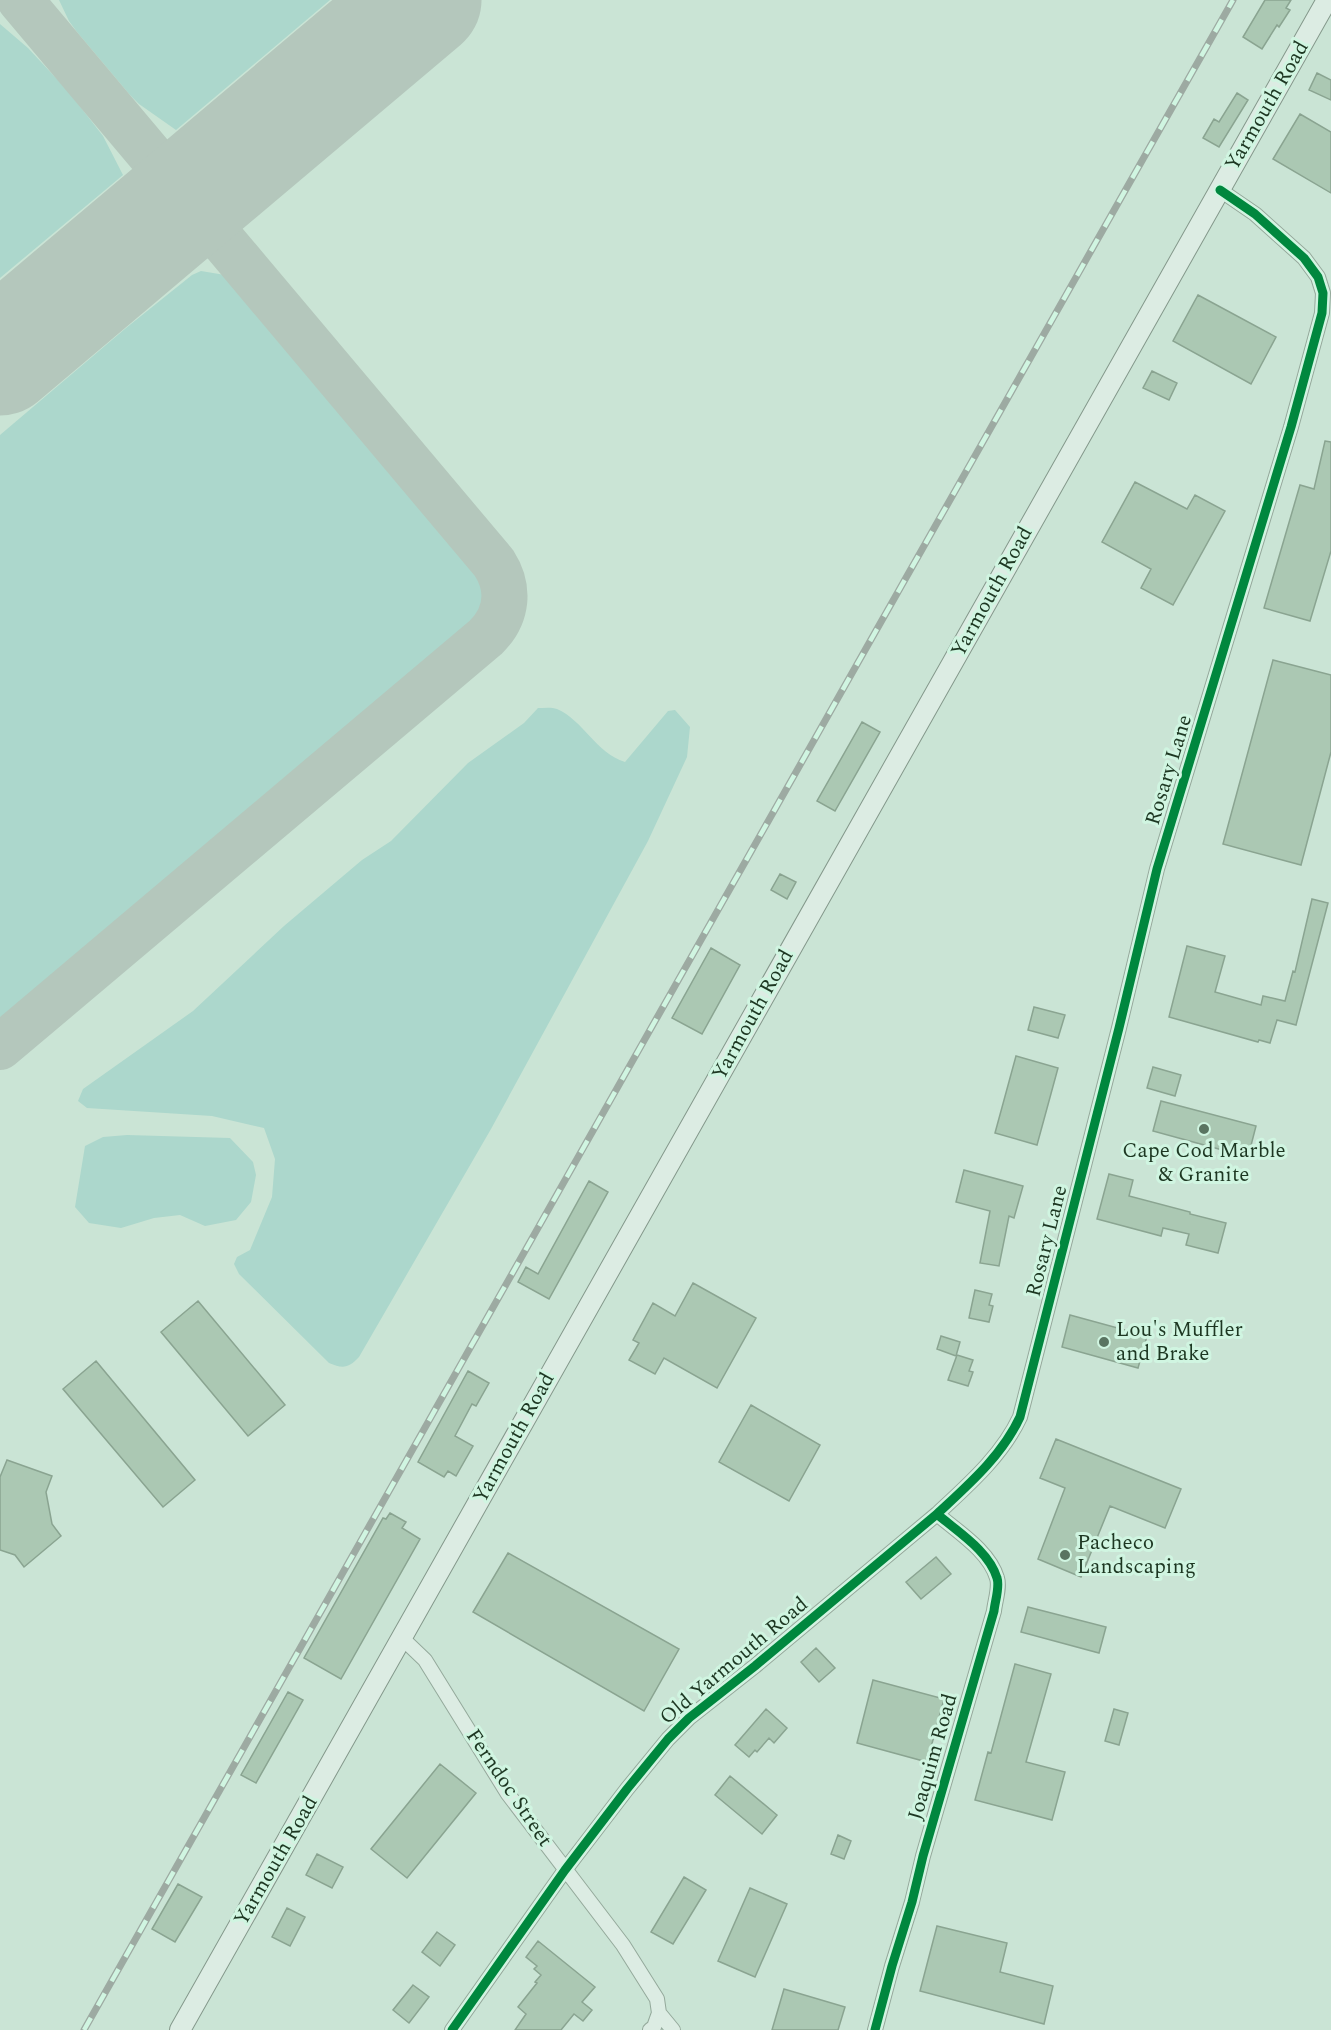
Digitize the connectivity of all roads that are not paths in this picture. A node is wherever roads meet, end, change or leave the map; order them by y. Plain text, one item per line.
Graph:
1 (1327, 0) edge
2 (1220, 190) junction
3 (1024, 1405) joint
4 (937, 1514) junction
5 (402, 1638) junction
6 (566, 1870) junction
7 (659, 2013) junction
8 (180, 2030) edge
9 (452, 2030) edge
10 (650, 2030) edge
11 (673, 2030) edge
12 (875, 2030) edge

1 - 2 main road, Yarmouth Road
2 - 3 street, Rosary Lane
2 - 5 main road, Yarmouth Road
3 - 4 street, Old Yarmouth Road
4 - 6 street, Old Yarmouth Road
4 - 12 street, Joaquim Road
5 - 6 street, Ferndoc Street
5 - 8 main road, Yarmouth Road
6 - 7 street, Ferndoc Street
6 - 9 street, Old Yarmouth Road
7 - 10 street
7 - 11 street, Ferndoc Street

